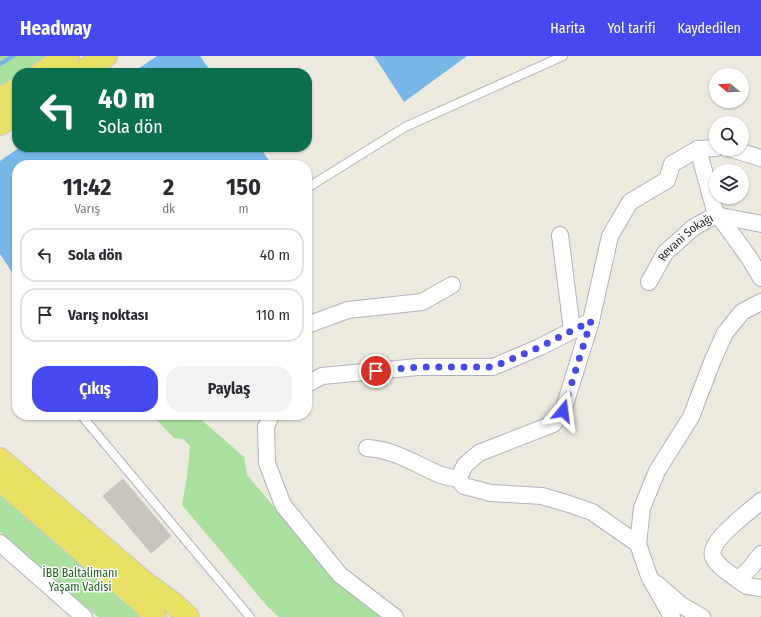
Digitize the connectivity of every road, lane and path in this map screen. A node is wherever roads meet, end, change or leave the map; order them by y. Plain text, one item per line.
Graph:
1 (68, 56) edge
2 (106, 56) edge
3 (563, 56) edge
4 (49, 68) edge
5 (88, 68) edge
6 (12, 92) edge
7 (0, 99) edge
8 (12, 116) edge
9 (0, 124) edge
10 (709, 148) edge
11 (698, 149) junction
12 (749, 154) edge
13 (761, 158) edge
14 (312, 185) edge
15 (718, 215) junction
16 (761, 224) edge
17 (560, 235) dead end
18 (761, 278) edge
19 (649, 282) dead end
20 (452, 285) dead end
21 (761, 302) edge
22 (591, 321) junction
23 (312, 323) edge
24 (572, 330) junction
25 (312, 381) edge
26 (85, 420) edge
27 (269, 420) edge
28 (367, 448) dead end
29 (0, 459) edge
30 (458, 479) junction
31 (0, 480) edge
32 (761, 501) edge
33 (0, 543) edge
34 (638, 544) junction
35 (761, 554) edge
36 (649, 576) junction
37 (738, 580) junction
38 (761, 588) edge
39 (84, 617) edge
40 (155, 617) edge
41 (188, 617) edge
42 (250, 617) edge
43 (395, 617) edge
44 (672, 617) edge
45 (702, 617) edge

1 - 4 main road
2 - 5 main road
3 - 14 lane
6 - 7 main road
8 - 9 main road
10 - 11 street
11 - 15 street
11 - 22 street
12 - 13 street
15 - 16 street, Revani Sokağı
15 - 18 street
15 - 19 street, Revani Sokağı
17 - 24 street
20 - 23 street
21 - 34 street
22 - 24 street
22 - 30 street
24 - 25 street
26 - 42 lane
27 - 43 street
28 - 30 street
29 - 41 main road
30 - 34 street
31 - 40 main road
32 - 37 street
33 - 39 street
34 - 36 street
35 - 37 street
36 - 44 street
36 - 45 street
37 - 38 street

